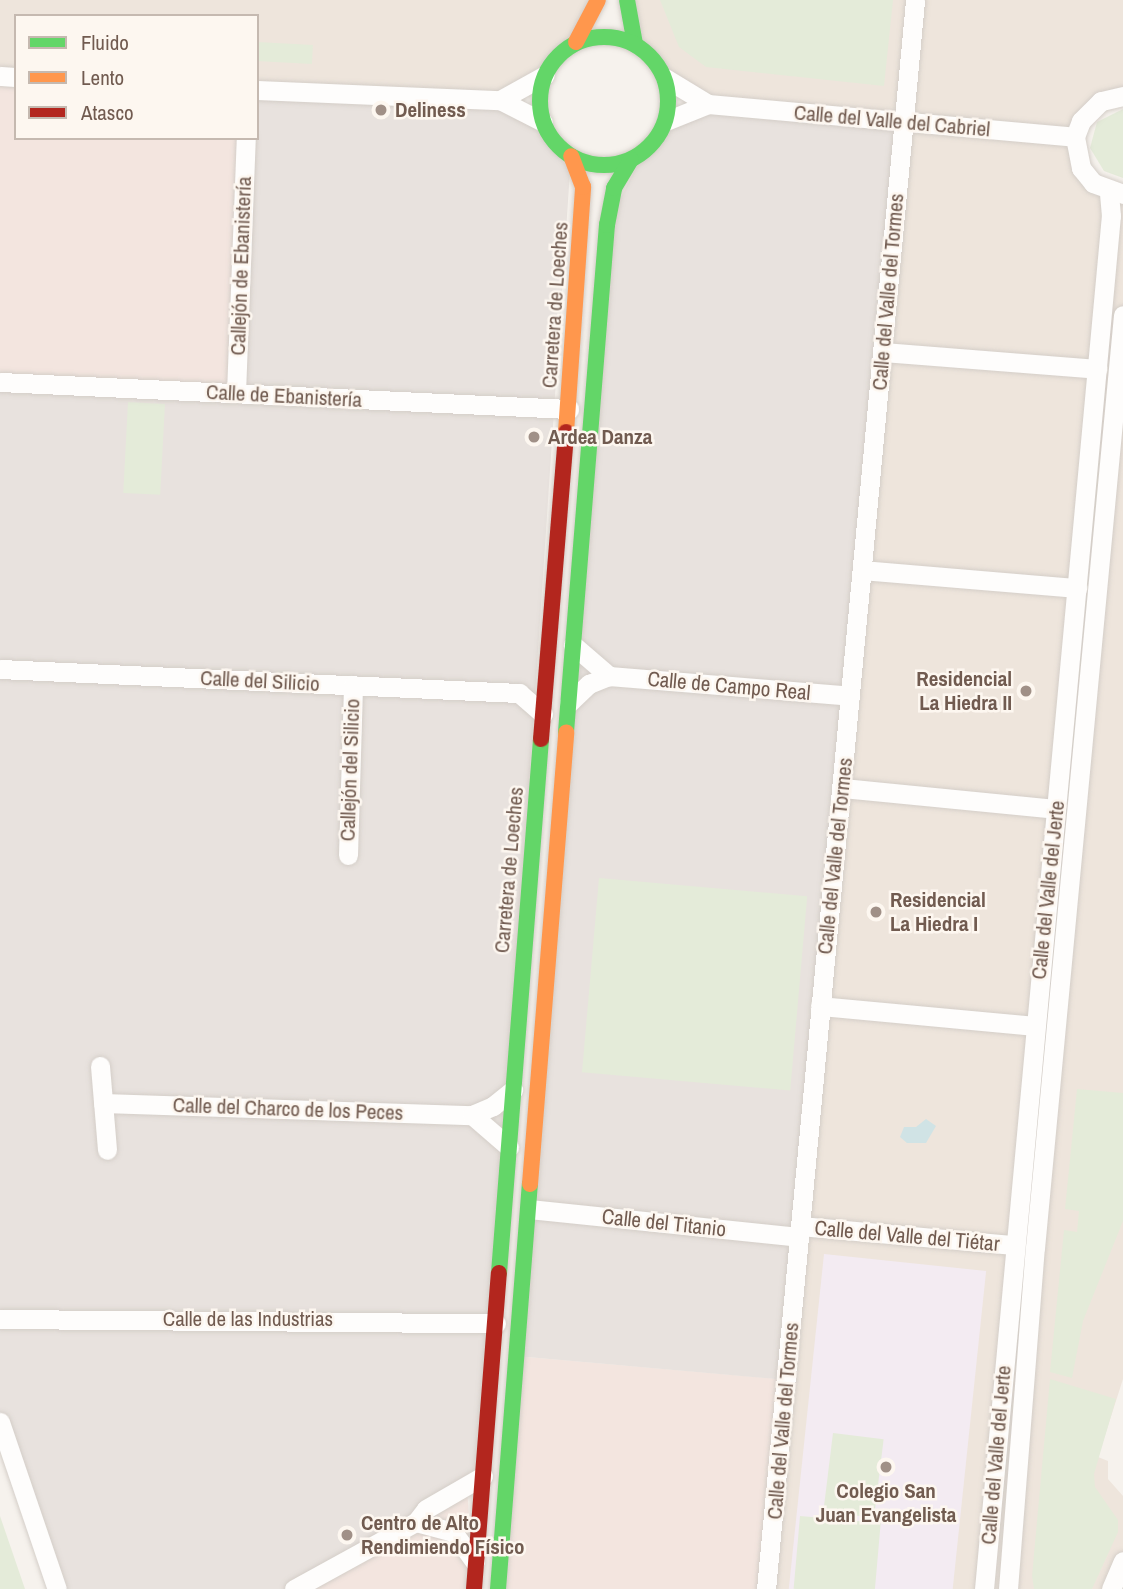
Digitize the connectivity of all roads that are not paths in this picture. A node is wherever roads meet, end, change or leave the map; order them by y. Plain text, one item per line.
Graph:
1 (598, 0) edge
2 (627, 0) edge
3 (915, 0) edge
4 (576, 43) junction
5 (635, 44) junction
6 (545, 75) junction
7 (665, 78) junction
8 (259, 90) edge
9 (1120, 90) edge
10 (500, 100) junction
11 (708, 104) junction
12 (666, 121) junction
13 (543, 122) junction
14 (904, 123) junction
15 (1075, 137) junction
16 (246, 140) edge
17 (571, 156) junction
18 (631, 160) junction
19 (1116, 193) edge
20 (1123, 315) edge
21 (883, 352) junction
22 (1097, 369) junction
23 (0, 382) edge
24 (236, 393) junction
25 (569, 409) junction
26 (862, 570) junction
27 (1077, 588) junction
28 (573, 645) junction
29 (0, 669) edge
30 (544, 673) junction
31 (609, 676) junction
32 (353, 685) junction
33 (519, 692) junction
34 (850, 696) junction
35 (569, 704) junction
36 (542, 714) junction
37 (842, 788) junction
38 (1056, 809) junction
39 (348, 855) dead end
40 (820, 1006) junction
41 (1034, 1026) junction
42 (100, 1066) dead end
43 (513, 1090) junction
44 (103, 1103) junction
45 (472, 1115) junction
46 (509, 1147) junction
47 (107, 1150) dead end
48 (529, 1209) junction
49 (799, 1232) junction
50 (1014, 1245) junction
51 (0, 1319) edge
52 (496, 1323) junction
53 (0, 1422) edge
54 (483, 1476) junction
55 (416, 1522) junction
56 (1123, 1561) edge
57 (476, 1563) junction
58 (57, 1589) edge
59 (294, 1589) edge
60 (474, 1589) edge
61 (498, 1589) edge
62 (766, 1589) edge
63 (984, 1589) edge
64 (1008, 1589) edge
65 (1111, 1589) edge

1 - 4 main road
2 - 5 main road
3 - 14 street, Calle del Valle del Tormes
4 - 5 main road
4 - 6 main road
5 - 7 main road
6 - 10 street
6 - 13 main road
7 - 11 street, Calle del Valle del Cabriel
7 - 12 main road
8 - 10 street
9 - 15 street
10 - 13 street
11 - 12 street, Calle del Valle del Cabriel
11 - 14 street, Calle del Valle del Cabriel
12 - 18 main road
13 - 17 main road
14 - 15 street, Calle del Valle del Cabriel
14 - 21 street, Calle del Valle del Tormes
15 - 19 street
16 - 24 street, Callejón de Ebanistería
17 - 18 main road
17 - 25 main road, Carretera de Loeches
18 - 28 main road, Carretera de Loeches
19 - 22 street, Calle del Valle del Jerte
20 - 64 street, Calle del Valle del Jerte
21 - 22 street
21 - 26 street, Calle del Valle del Tormes
22 - 27 street, Calle del Valle del Jerte
23 - 24 street, Calle de Ebanistería
24 - 25 street, Calle de Ebanistería
25 - 30 main road, Carretera de Loeches
26 - 27 street
26 - 34 street, Calle del Valle del Tormes
27 - 38 street, Calle del Valle del Jerte
28 - 31 street
28 - 35 main road, Carretera de Loeches
29 - 32 street, Calle del Silicio
30 - 33 street
30 - 36 main road, Carretera de Loeches
31 - 34 street, Calle de Campo Real
31 - 35 street
32 - 33 street, Calle del Silicio
32 - 39 street, Callejón del Silicio
33 - 36 street
34 - 37 street, Calle del Valle del Tormes
35 - 48 main road, Carretera de Loeches
36 - 43 main road, Carretera de Loeches
37 - 38 street
37 - 40 street, Calle del Valle del Tormes
38 - 41 street, Calle del Valle del Jerte
40 - 41 street
40 - 49 street, Calle del Valle del Tormes
41 - 50 street, Calle del Valle del Jerte
42 - 44 street
43 - 45 street
43 - 46 main road, Carretera de Loeches
44 - 45 street, Calle del Charco de los Peces
44 - 47 street
45 - 46 street
46 - 52 main road, Carretera de Loeches
48 - 49 street, Calle del Titanio
48 - 61 main road, Carretera de Loeches
49 - 50 street, Calle del Valle del Tiétar
49 - 62 street, Calle del Valle del Tormes
50 - 63 street, Calle del Valle del Jerte
51 - 52 street, Calle de las Industrias
52 - 54 main road, Carretera de Loeches
53 - 58 street
54 - 55 street
54 - 57 main road, Carretera de Loeches
55 - 57 street
55 - 59 street
56 - 65 street
57 - 60 main road, Carretera de Loeches

